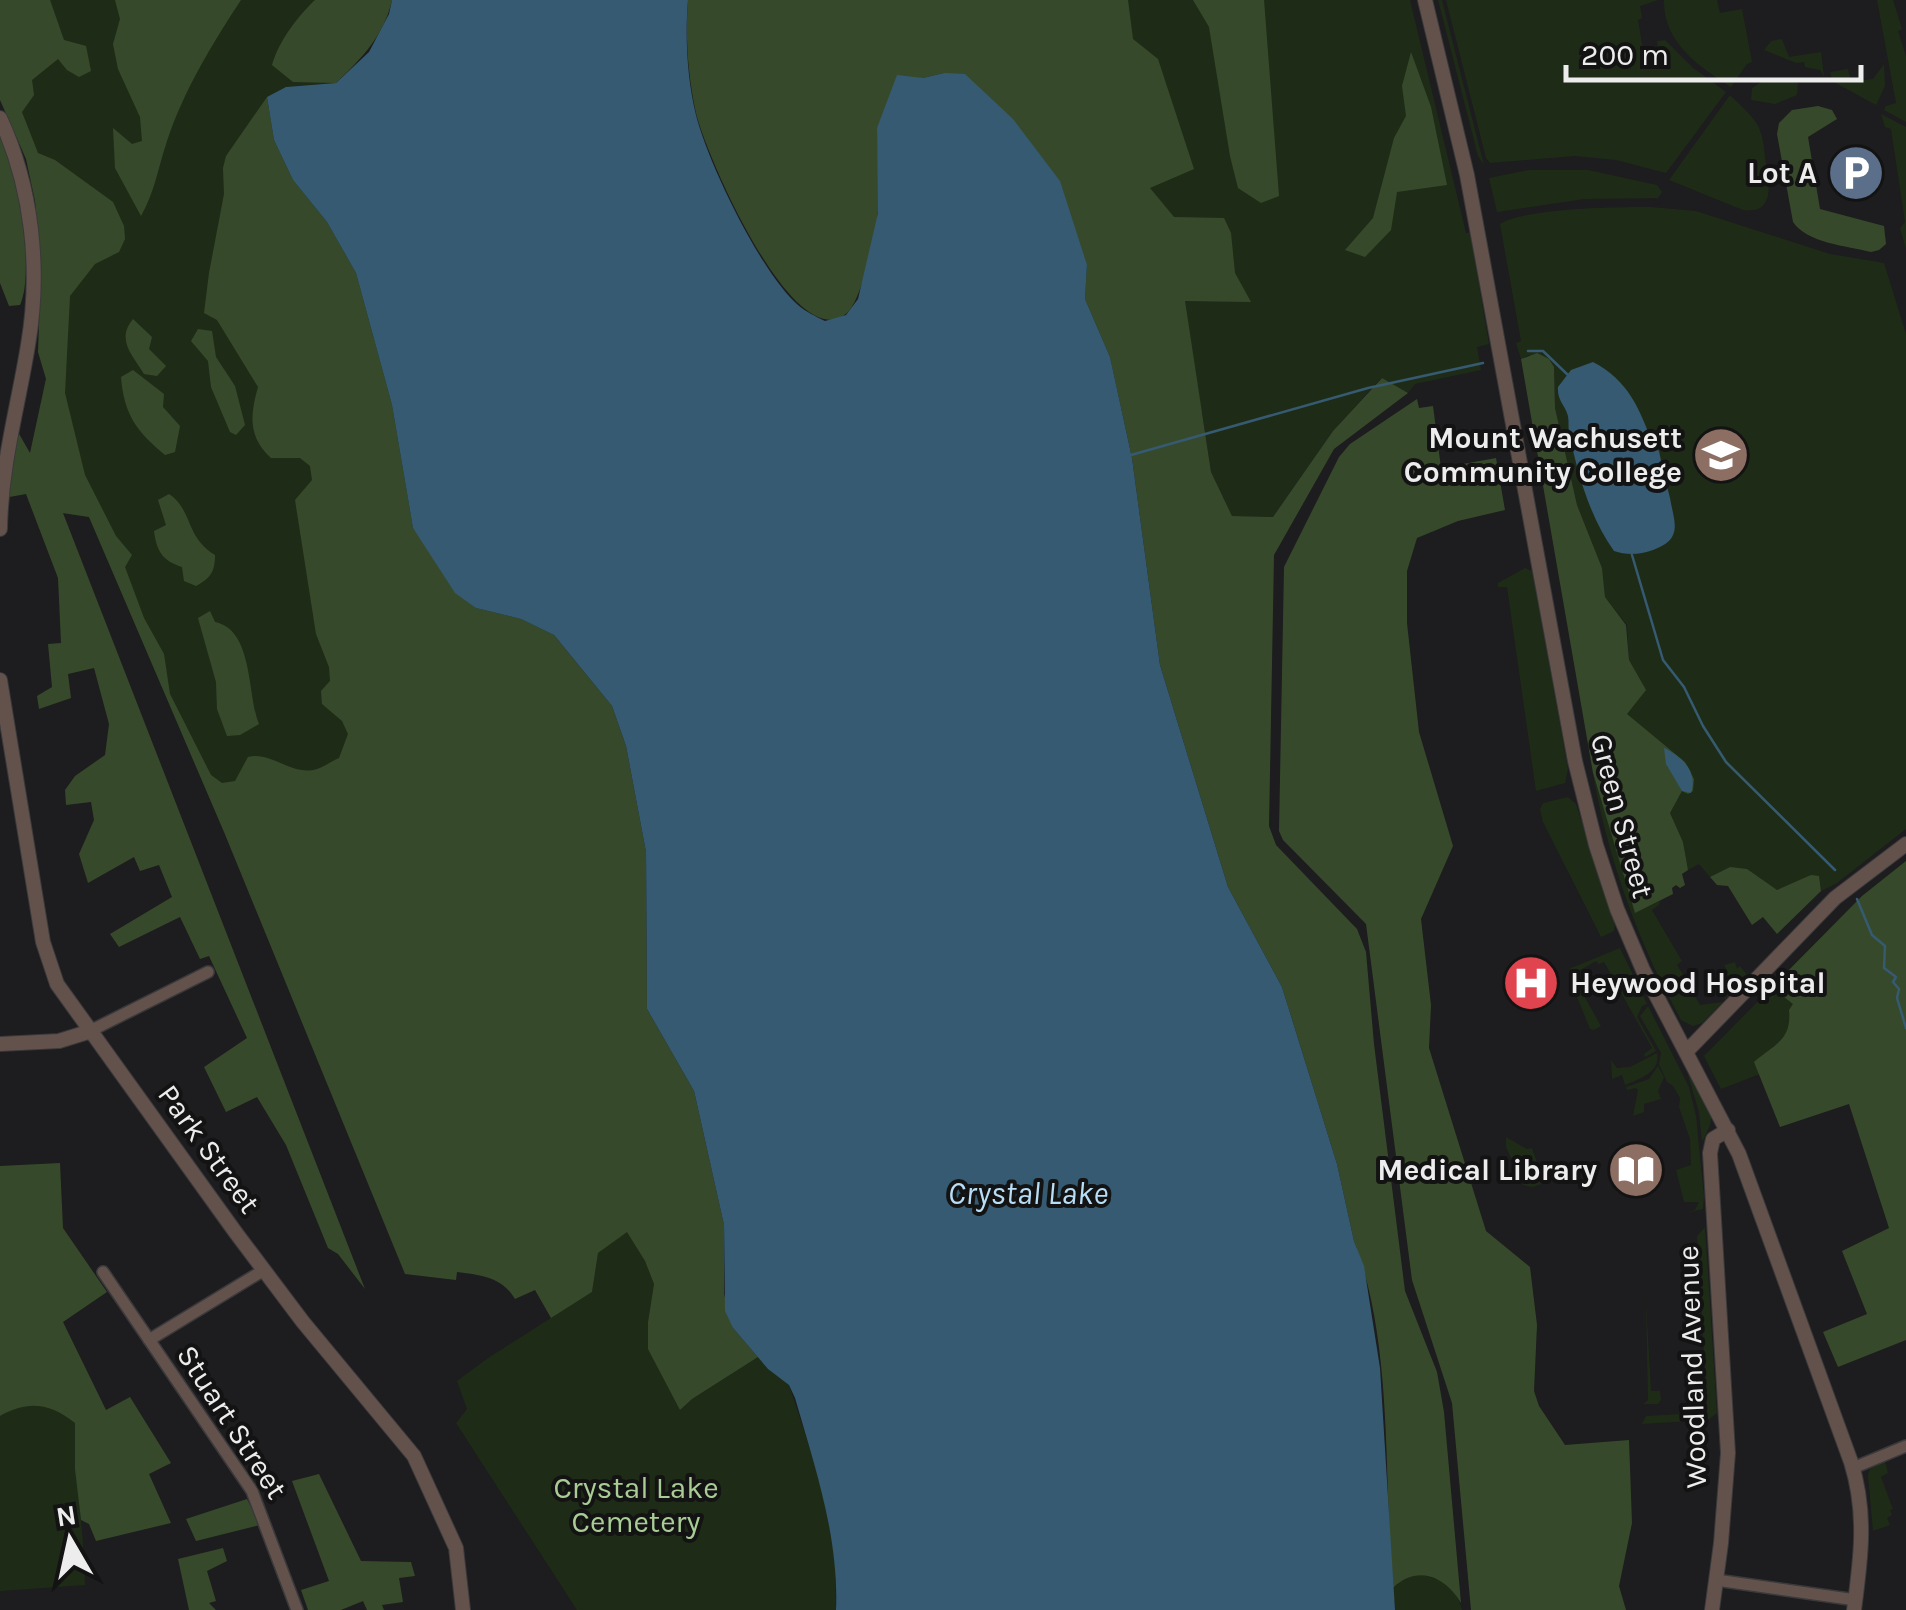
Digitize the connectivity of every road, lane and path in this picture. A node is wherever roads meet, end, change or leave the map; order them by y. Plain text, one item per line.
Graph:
1 (1425, 0) edge
2 (0, 118) edge
3 (0, 528) edge
4 (0, 680) edge
5 (1906, 844) edge
6 (208, 972) dead end
7 (88, 1032) junction
8 (0, 1044) edge
9 (1687, 1051) junction
10 (1728, 1130) junction
11 (264, 1270) junction
12 (103, 1272) dead end
13 (149, 1340) junction
14 (1906, 1446) edge
15 (1853, 1468) junction
16 (1716, 1580) junction
17 (1855, 1605) edge
18 (297, 1610) edge
19 (463, 1610) edge
20 (1712, 1610) edge

1 - 9 street, Green Street
2 - 3 street
4 - 7 street, Park Street
5 - 9 street
6 - 7 street
7 - 8 street
7 - 11 street, Park Street
9 - 10 street, Green Street
10 - 15 street, Green Street
10 - 16 street, Woodland Avenue
11 - 13 street
11 - 19 street, Park Street
12 - 13 street, Stuart Street
13 - 18 street, Stuart Street
14 - 15 street
15 - 17 street, Green Street
16 - 17 street
16 - 20 street, Woodland Avenue

